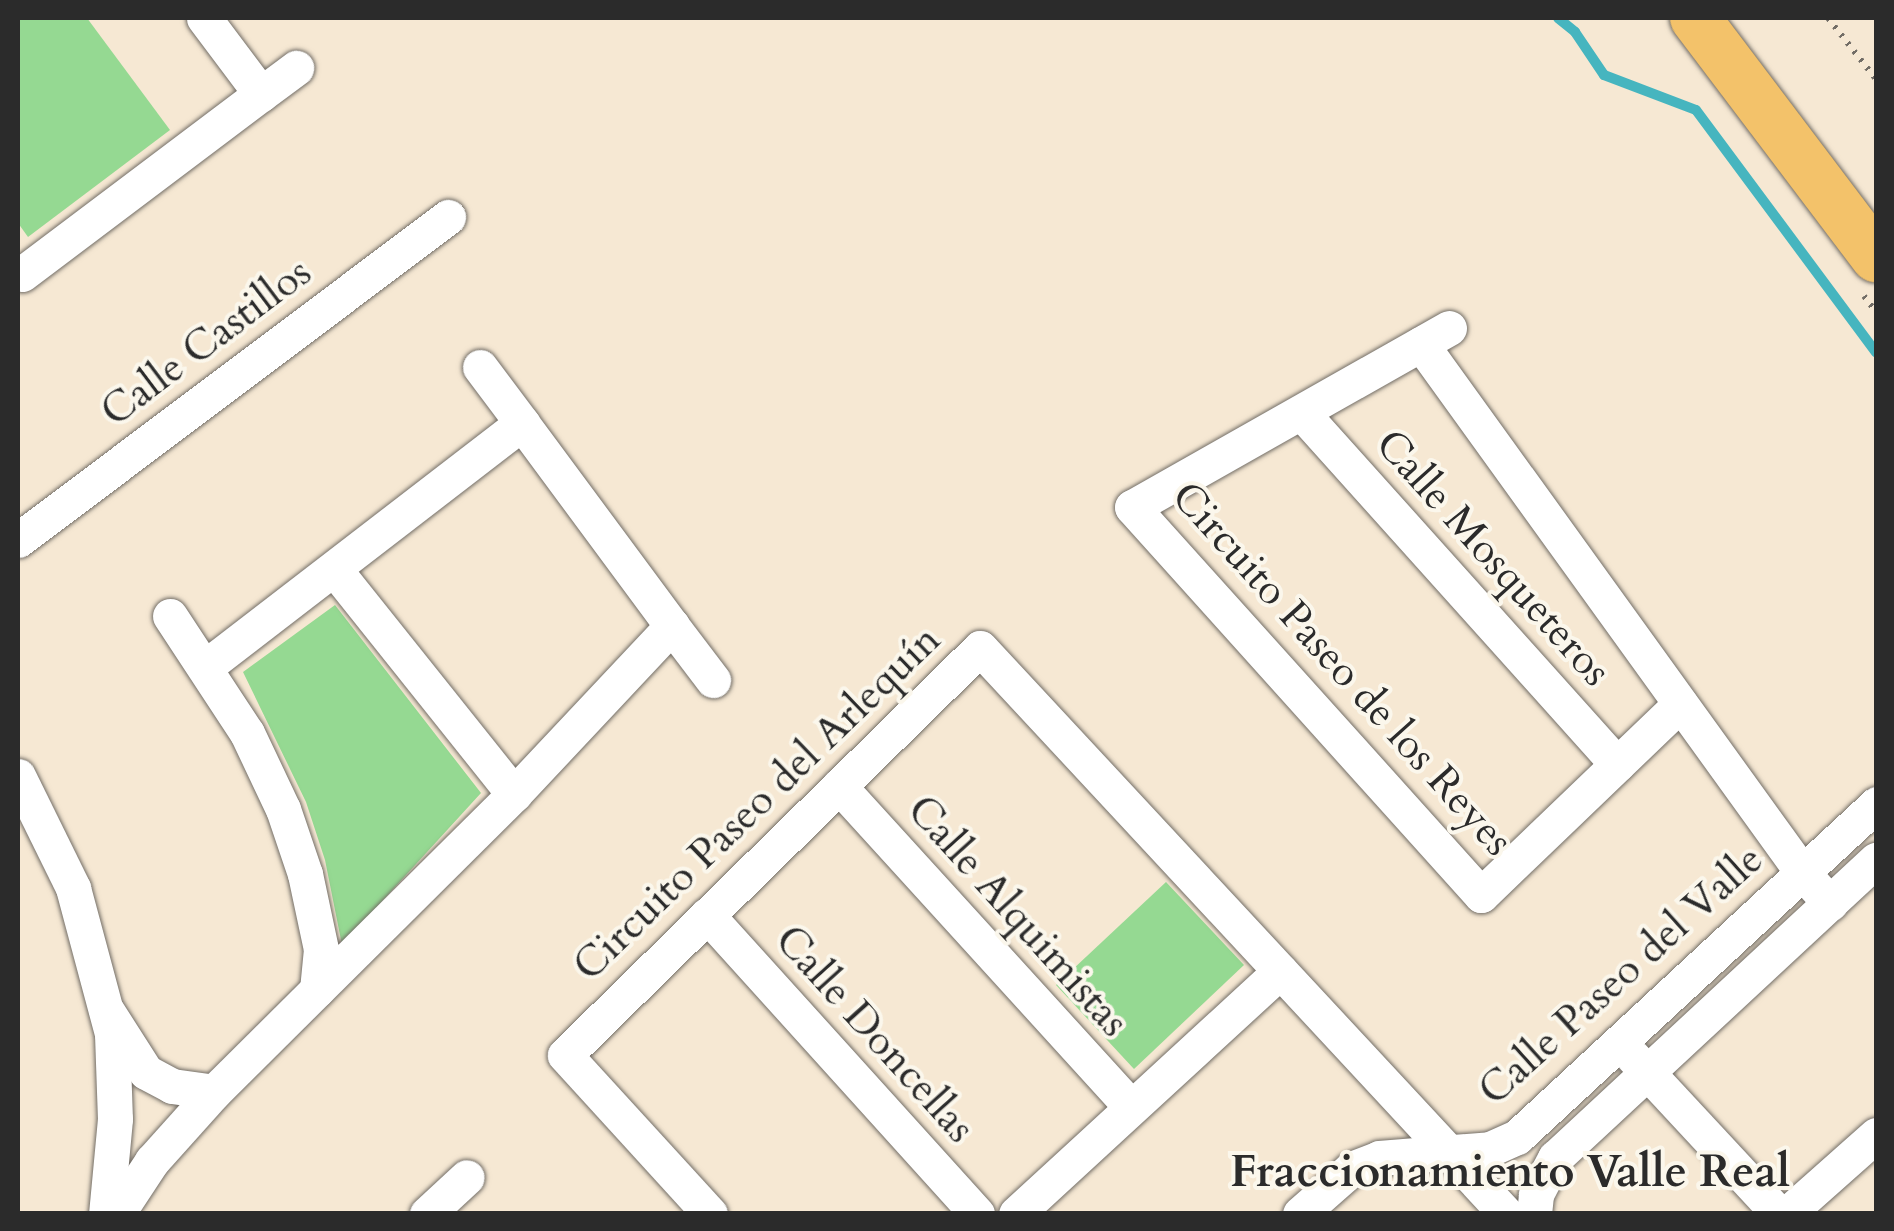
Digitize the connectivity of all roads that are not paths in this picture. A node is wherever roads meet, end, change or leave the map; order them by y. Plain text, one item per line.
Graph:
1 (204, 18) edge
2 (1696, 18) edge
3 (296, 68) dead end
4 (261, 94) junction
5 (448, 217) dead end
6 (1876, 257) edge
7 (19, 273) edge
8 (480, 367) dead end
9 (1302, 413) junction
10 (522, 423) junction
11 (18, 540) edge
12 (335, 570) junction
13 (170, 616) dead end
14 (672, 626) junction
15 (207, 666) junction
16 (714, 680) dead end
17 (1680, 704) junction
18 (1617, 764) junction
19 (18, 776) edge
20 (839, 786) junction
21 (514, 794) junction
22 (1876, 804) edge
23 (1876, 860) edge
24 (1802, 872) junction
25 (1830, 903) junction
26 (706, 915) junction
27 (1280, 971) junction
28 (317, 990) junction
29 (107, 1011) junction
30 (1618, 1043) junction
31 (1647, 1073) junction
32 (214, 1092) junction
33 (1132, 1107) junction
34 (1876, 1135) edge
35 (1448, 1151) junction
36 (467, 1177) dead end
37 (1497, 1204) edge
38 (429, 1213) edge
39 (106, 1214) edge
40 (116, 1214) edge
41 (710, 1214) edge
42 (977, 1214) edge
43 (1016, 1214) edge
44 (1300, 1214) edge
45 (1534, 1214) edge
46 (1779, 1214) edge
47 (1788, 1214) edge

1 - 4 street
2 - 6 highway
3 - 4 street
4 - 7 street
5 - 11 street, Calle Castillos
8 - 10 street
9 - 17 street, Circuito Paseo de los Reyes
9 - 18 street, Calle Mosqueteros
9 - 18 street, Circuito Paseo de los Reyes
10 - 12 street
10 - 14 street
12 - 15 street
12 - 21 street
13 - 15 street
14 - 16 street
14 - 21 street
15 - 28 street
17 - 18 street, Circuito Paseo de los Reyes
17 - 24 street, Circuito Paseo de los Reyes
19 - 29 street
20 - 26 street, Circuito Paseo del Arlequín
20 - 27 street, Circuito Paseo del Arlequín
20 - 33 street, Calle Alquimistas
21 - 28 street
22 - 24 street, Calle Paseo del Valle
23 - 25 street, Calle Paseo del Valle
24 - 25 street, Circuito Paseo de los Reyes
24 - 30 street, Calle Paseo del Valle
25 - 31 street, Calle Paseo del Valle
26 - 41 street, Circuito Paseo del Arlequín
26 - 42 street, Calle Doncellas
27 - 33 street
27 - 35 street, Circuito Paseo del Arlequín
28 - 32 street
29 - 32 street
29 - 39 street
30 - 31 street
30 - 35 street, Calle Paseo del Valle
31 - 45 street, Calle Paseo del Valle
31 - 46 street
32 - 40 street
33 - 43 street
34 - 47 street
35 - 37 street, Circuito Paseo del Arlequín
35 - 44 street, Calle Paseo del Valle
36 - 38 street

